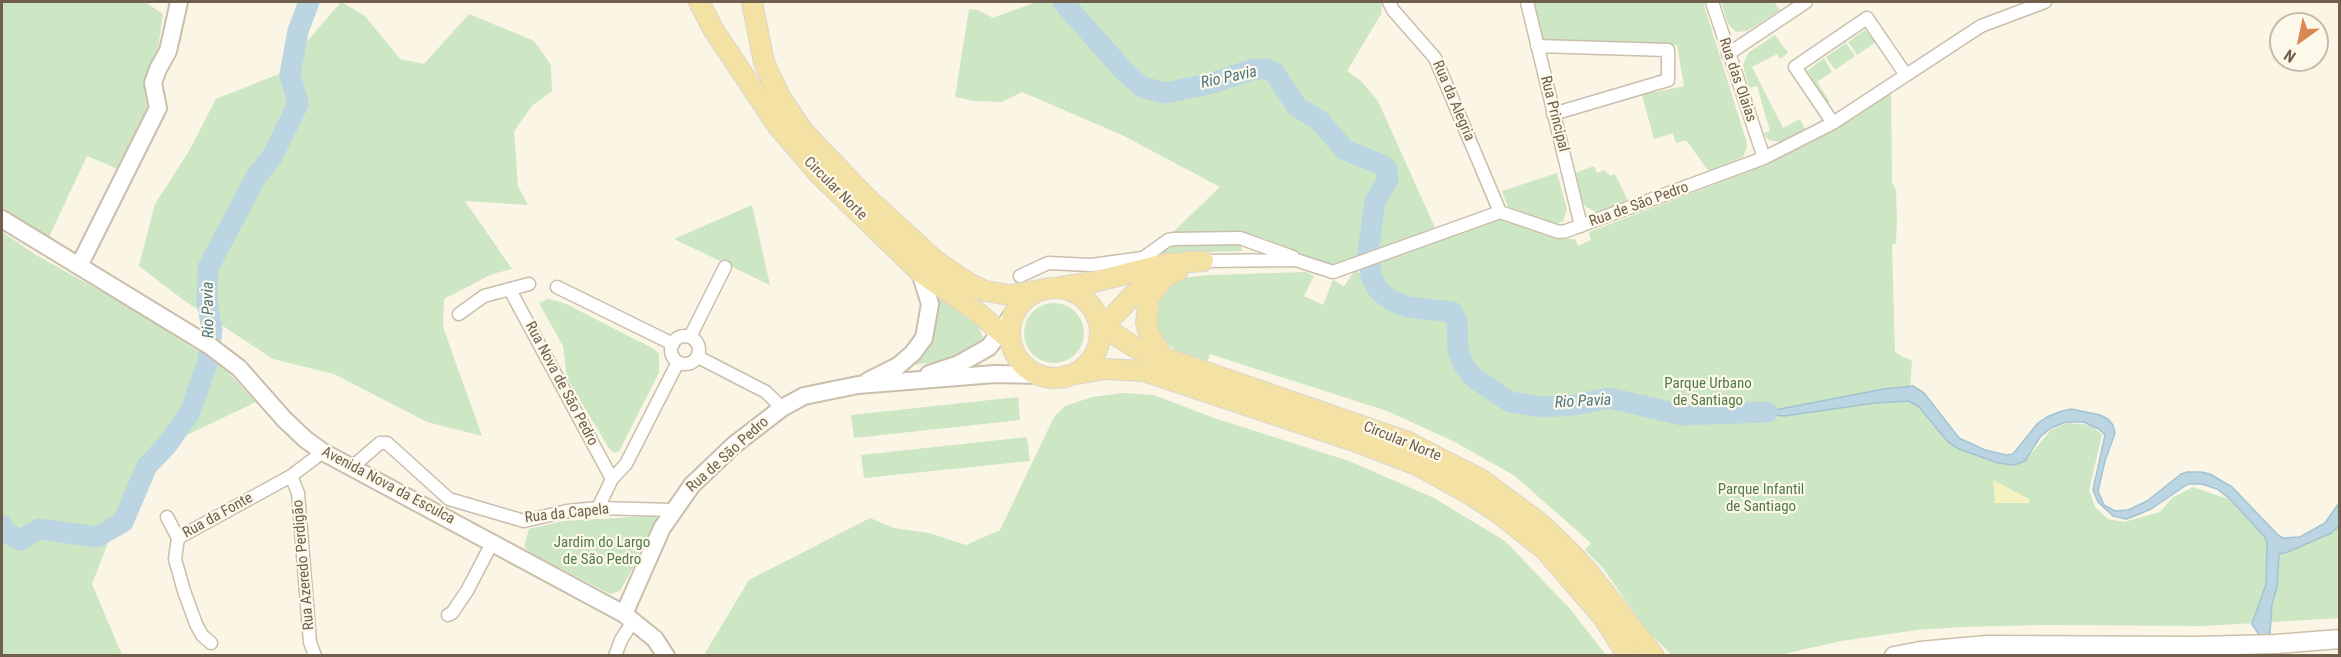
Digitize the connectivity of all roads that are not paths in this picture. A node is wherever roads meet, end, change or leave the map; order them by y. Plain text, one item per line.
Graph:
1 (179, 2) edge
2 (699, 2) edge
3 (752, 2) edge
4 (1389, 2) edge
5 (1527, 2) edge
6 (1712, 2) edge
7 (1806, 2) edge
8 (2043, 2) edge
9 (1537, 46) junction
10 (1728, 54) junction
11 (1906, 75) junction
12 (1553, 114) junction
13 (1833, 123) junction
14 (1764, 158) junction
15 (1500, 212) junction
16 (2, 219) edge
17 (1581, 226) junction
18 (1251, 242) junction
19 (1203, 261) junction
20 (1245, 261) junction
21 (1305, 262) junction
22 (79, 266) junction
23 (725, 267) dead end
24 (920, 272) junction
25 (1020, 276) dead end
26 (1166, 276) junction
27 (529, 284) dead end
28 (558, 287) dead end
29 (1048, 289) junction
30 (510, 290) junction
31 (459, 314) dead end
32 (1100, 328) junction
33 (690, 337) junction
34 (1006, 337) junction
35 (673, 344) junction
36 (698, 357) junction
37 (1163, 357) junction
38 (678, 362) junction
39 (1040, 375) junction
40 (1065, 376) junction
41 (899, 383) junction
42 (858, 386) junction
43 (783, 408) junction
44 (323, 452) junction
45 (352, 467) junction
46 (291, 476) junction
47 (612, 479) junction
48 (454, 501) junction
49 (598, 508) junction
50 (672, 510) junction
51 (443, 515) junction
52 (167, 517) dead end
53 (178, 538) junction
54 (492, 543) junction
55 (448, 615) dead end
56 (629, 618) junction
57 (2340, 639) edge
58 (210, 643) dead end
59 (315, 656) edge
60 (615, 656) edge
61 (666, 656) edge
62 (1628, 656) edge
63 (1654, 656) edge
64 (1894, 656) edge

1 - 22 street
2 - 24 main road, Circular Norte
3 - 29 main road, Circular Norte
4 - 15 street, Rua da Alegria
5 - 9 street, Rua Principal
6 - 10 street, Rua das Olaias
7 - 10 street
8 - 11 street, Rua de São Pedro
9 - 12 street, Rua Principal
9 - 12 street
10 - 14 street, Rua das Olaias
11 - 13 street, Rua de São Pedro
11 - 13 street
12 - 17 street, Rua Principal
13 - 14 street, Rua de São Pedro
14 - 17 street, Rua de São Pedro
15 - 17 street, Rua de São Pedro
15 - 21 street
16 - 22 street, Avenida Nova da Esculca
18 - 20 street
18 - 21 street
18 - 25 street
19 - 20 street
19 - 26 main road
19 - 29 main road, Circular Norte
20 - 21 street
22 - 44 street, Avenida Nova da Esculca
23 - 33 street
24 - 34 main road, Circular Norte
24 - 42 street
26 - 32 main road
26 - 37 main road
27 - 30 street
28 - 35 street
29 - 32 main road
29 - 34 main road
30 - 31 street
30 - 47 street, Rua Nova de São Pedro
32 - 37 main road, Circular Norte
32 - 40 main road
33 - 35 street
33 - 36 street
34 - 39 main road
34 - 41 street
35 - 38 street
36 - 38 street
36 - 43 street
37 - 63 main road, Circular Norte
38 - 47 street
39 - 40 main road
39 - 41 street
40 - 62 main road, Circular Norte
41 - 42 street, Rua de São Pedro
42 - 43 street, Rua de São Pedro
43 - 50 street, Rua de São Pedro
44 - 45 street, Avenida Nova da Esculca
44 - 46 street, Rua da Fonte
45 - 48 street, Rua da Capela
45 - 51 street, Avenida Nova da Esculca
46 - 53 street, Rua da Fonte
46 - 59 street, Rua Azeredo Perdigão
47 - 49 street
48 - 49 street, Rua da Capela
48 - 51 street
49 - 50 street, Rua da Capela
50 - 56 street, Rua de São Pedro
51 - 54 street, Avenida Nova da Esculca
52 - 53 street
53 - 58 street, Rua da Fonte
54 - 55 street
54 - 56 street, Avenida Nova da Esculca
56 - 60 street, Rua de São Pedro
56 - 61 street, Avenida Nova da Esculca
57 - 64 main road

